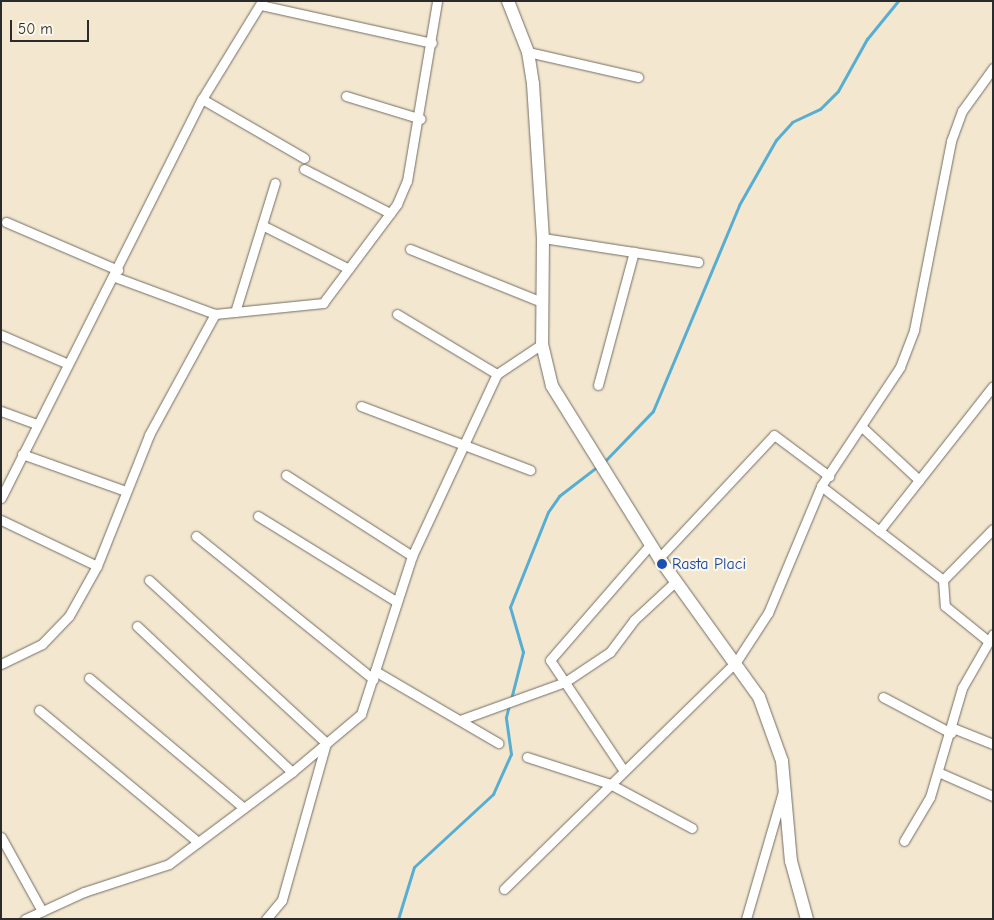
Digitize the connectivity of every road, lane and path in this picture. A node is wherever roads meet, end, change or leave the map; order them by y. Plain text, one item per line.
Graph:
1 (437, 1) edge
2 (508, 1) edge
3 (262, 3) edge
4 (432, 43) junction
5 (528, 52) junction
6 (993, 68) edge
7 (638, 77) dead end
8 (346, 96) dead end
9 (202, 99) junction
10 (421, 119) junction
11 (304, 158) dead end
12 (304, 168) dead end
13 (275, 183) dead end
14 (390, 213) junction
15 (6, 222) dead end
16 (262, 225) junction
17 (543, 238) junction
18 (410, 249) dead end
19 (634, 252) junction
20 (698, 262) dead end
21 (349, 269) junction
22 (117, 274) junction
23 (542, 302) junction
24 (235, 312) junction
25 (215, 314) junction
26 (397, 314) dead end
27 (1, 335) edge
28 (542, 344) junction
29 (68, 364) junction
30 (497, 374) junction
31 (598, 385) dead end
32 (993, 386) edge
33 (361, 406) dead end
34 (1, 411) edge
35 (36, 424) junction
36 (862, 427) junction
37 (464, 445) junction
38 (22, 454) junction
39 (530, 470) dead end
40 (286, 475) dead end
41 (829, 476) junction
42 (919, 480) junction
43 (821, 486) junction
44 (126, 492) junction
45 (1, 498) edge
46 (258, 516) dead end
47 (1, 520) edge
48 (993, 529) edge
49 (879, 531) junction
50 (196, 536) dead end
51 (650, 545) junction
52 (412, 556) junction
53 (659, 558) junction
54 (97, 566) junction
55 (148, 580) dead end
56 (943, 580) junction
57 (676, 581) junction
58 (397, 602) junction
59 (137, 626) dead end
60 (990, 637) edge
61 (2, 661) edge
62 (736, 662) junction
63 (374, 675) junction
64 (89, 678) dead end
65 (565, 682) junction
66 (883, 697) dead end
67 (39, 710) dead end
68 (460, 720) junction
69 (952, 730) junction
70 (326, 743) junction
71 (498, 743) dead end
72 (993, 744) edge
73 (527, 757) dead end
74 (624, 770) junction
75 (292, 772) junction
76 (938, 772) junction
77 (610, 784) junction
78 (785, 785) junction
79 (993, 796) edge
80 (244, 808) junction
81 (692, 828) dead end
82 (1, 837) edge
83 (904, 841) dead end
84 (198, 842) junction
85 (5, 851) edge
86 (504, 889) dead end
87 (42, 914) edge
88 (25, 919) edge
89 (266, 919) edge
90 (746, 919) edge
91 (807, 919) edge

1 - 4 street
2 - 5 street
3 - 4 street
3 - 9 street
4 - 10 street
5 - 7 street
5 - 17 street
6 - 36 street
8 - 10 street
9 - 11 street
9 - 22 street
10 - 14 street
12 - 14 street
13 - 16 street
14 - 21 street
15 - 22 street
16 - 21 street
16 - 24 street
17 - 19 street
17 - 23 street
18 - 23 street
19 - 20 street
19 - 31 street
21 - 24 street
22 - 25 street
22 - 29 street
23 - 28 street
24 - 25 street
25 - 44 street
26 - 30 street
27 - 29 street
28 - 30 street
28 - 51 street
29 - 35 street
30 - 37 street
32 - 42 street
33 - 37 street
34 - 35 street
35 - 38 street
36 - 41 street
36 - 42 street
37 - 39 street
37 - 52 street
38 - 44 street
38 - 45 street
40 - 52 street
41 - 43 street
41 - 53 street
42 - 49 street
43 - 49 street
43 - 62 street
44 - 54 street
46 - 58 street
47 - 54 street
48 - 56 street
49 - 56 street
50 - 63 street
51 - 53 street
51 - 65 street
52 - 58 street
53 - 57 street
54 - 61 street
55 - 70 street
56 - 60 street
57 - 62 street
57 - 65 street
58 - 63 street
59 - 75 street
60 - 69 street
62 - 74 street
62 - 78 street
63 - 68 street
63 - 70 street
64 - 80 street
65 - 68 street
65 - 74 street
66 - 69 street
67 - 84 street
68 - 71 street
69 - 72 street
69 - 76 street
70 - 75 street
70 - 89 street
73 - 77 street
74 - 77 street
75 - 80 street
76 - 79 street
76 - 83 street
77 - 81 street
77 - 86 street
78 - 90 street
78 - 91 street
80 - 84 street
82 - 85 street
84 - 87 street
85 - 87 street
87 - 88 street

